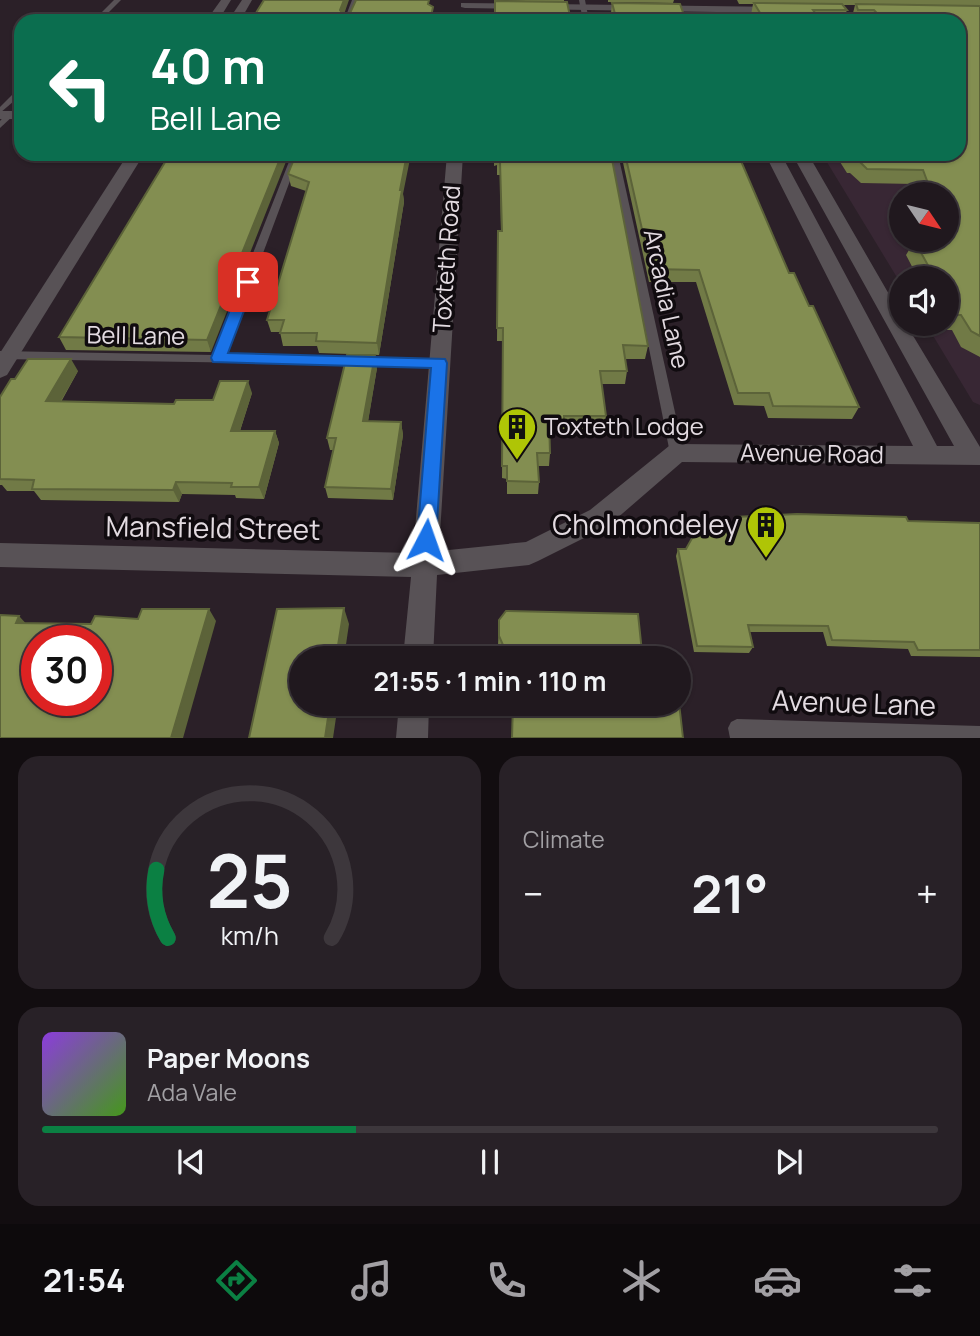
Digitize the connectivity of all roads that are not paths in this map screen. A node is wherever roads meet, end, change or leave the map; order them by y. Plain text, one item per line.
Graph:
1 (118, 0) edge
2 (466, 3) edge
3 (583, 4) edge
4 (695, 5) edge
5 (715, 5) edge
6 (786, 10) edge
7 (103, 14) edge
8 (131, 161) edge
9 (293, 161) edge
10 (454, 161) edge
11 (615, 161) edge
12 (776, 161) edge
13 (803, 161) edge
14 (831, 265) junction
15 (862, 265) junction
16 (218, 358) junction
17 (3, 360) edge
18 (439, 363) junction
19 (677, 453) junction
20 (930, 456) junction
21 (975, 456) edge
22 (0, 555) edge
23 (424, 565) junction
24 (419, 646) edge
25 (413, 716) edge
26 (980, 735) edge
27 (412, 737) edge
28 (739, 737) edge

1 - 7 lane
2 - 3 street
3 - 4 street
4 - 5 street
5 - 6 street
8 - 17 street
9 - 16 lane
10 - 18 street, Toxteth Road
11 - 19 lane, Arcadia Lane
12 - 14 street
13 - 15 street
14 - 15 street
14 - 20 street
15 - 21 street
16 - 17 lane, Bell Lane
16 - 18 lane, Bell Lane
18 - 23 street, Toxteth Road
19 - 20 street, Avenue Road
19 - 23 street
20 - 21 street, Avenue Road
22 - 23 street, Mansfield Street
23 - 24 street, Toxteth Road
25 - 27 street
26 - 28 lane, Avenue Lane

